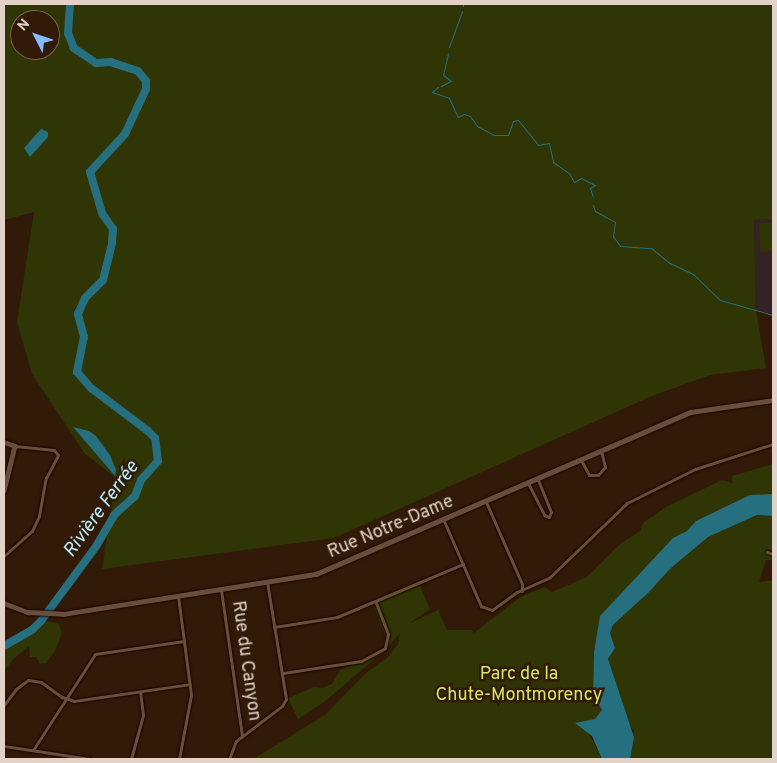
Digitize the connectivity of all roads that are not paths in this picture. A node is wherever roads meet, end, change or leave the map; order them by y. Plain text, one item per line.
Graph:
1 (773, 400) edge
2 (4, 442) edge
3 (773, 444) edge
4 (15, 446) junction
5 (601, 452) junction
6 (581, 460) junction
7 (538, 480) junction
8 (528, 484) junction
9 (4, 491) edge
10 (486, 502) junction
11 (444, 521) junction
12 (767, 552) dead end
13 (773, 554) edge
14 (4, 556) edge
15 (462, 564) junction
16 (267, 582) junction
17 (221, 590) junction
18 (522, 590) junction
19 (178, 596) junction
20 (4, 603) edge
21 (376, 603) junction
22 (274, 627) junction
23 (184, 641) junction
24 (283, 673) junction
25 (190, 684) junction
26 (140, 692) junction
27 (67, 699) junction
28 (4, 705) edge
29 (242, 736) junction
30 (4, 746) edge
31 (33, 750) junction
32 (90, 759) edge
33 (131, 759) edge
34 (179, 759) edge
35 (229, 759) edge

1 - 5 street, Rue Notre-Dame
2 - 4 street
3 - 18 street
4 - 9 street
4 - 14 street
5 - 6 street, Rue Notre-Dame
5 - 6 street
6 - 7 street, Rue Notre-Dame
7 - 8 street, Rue Notre-Dame
7 - 8 street
8 - 10 street, Rue Notre-Dame
10 - 11 street, Rue Notre-Dame
10 - 18 street
11 - 15 street
11 - 16 street, Rue Notre-Dame
12 - 13 street
15 - 18 street
15 - 21 street
16 - 17 street, Rue Notre-Dame
16 - 22 street
17 - 19 street, Rue Notre-Dame
17 - 29 street, Rue du Canyon
19 - 20 street, Rue Notre-Dame
19 - 23 street
21 - 22 street
21 - 24 street
22 - 24 street
23 - 25 street
23 - 27 street
24 - 29 street
25 - 26 street
25 - 34 street
26 - 27 street
26 - 33 street
27 - 28 street
27 - 31 street
29 - 35 street
30 - 31 street
31 - 32 street

